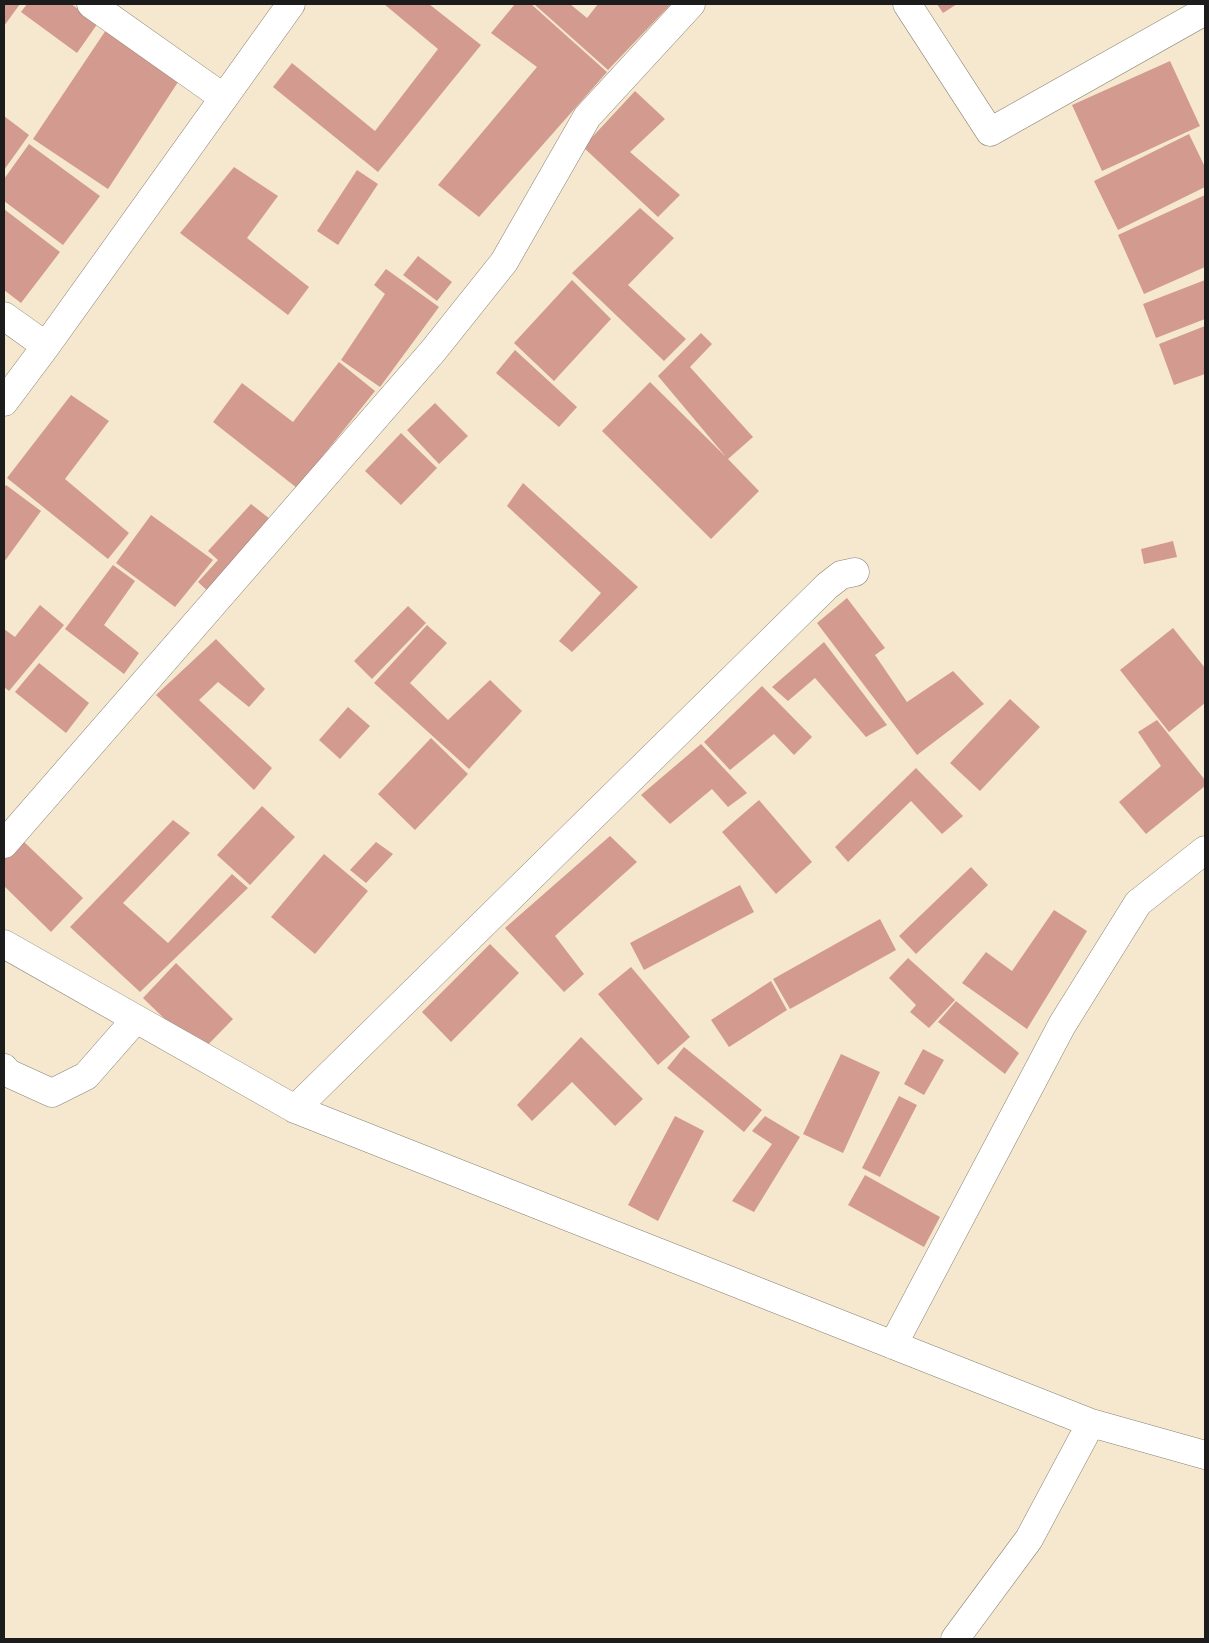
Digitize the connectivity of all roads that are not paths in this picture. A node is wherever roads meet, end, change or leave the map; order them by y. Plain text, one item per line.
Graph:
1 (91, 4) edge
2 (291, 4) edge
3 (691, 4) edge
4 (907, 4) edge
5 (1200, 4) edge
6 (1205, 11) edge
7 (224, 98) junction
8 (4, 316) edge
9 (46, 346) junction
10 (4, 402) edge
11 (855, 572) dead end
12 (4, 844) edge
13 (1205, 850) edge
14 (4, 944) edge
15 (136, 1019) junction
16 (4, 1068) edge
17 (295, 1109) junction
18 (893, 1345) junction
19 (1091, 1423) junction
20 (1205, 1455) edge
21 (955, 1639) edge

1 - 7 street
2 - 7 street
3 - 12 street
4 - 6 street
5 - 6 street
7 - 9 street
8 - 9 street
9 - 10 street
11 - 17 street
13 - 18 street
14 - 15 street
15 - 16 street
15 - 17 street
17 - 18 street
18 - 19 street
19 - 20 street
19 - 21 street

